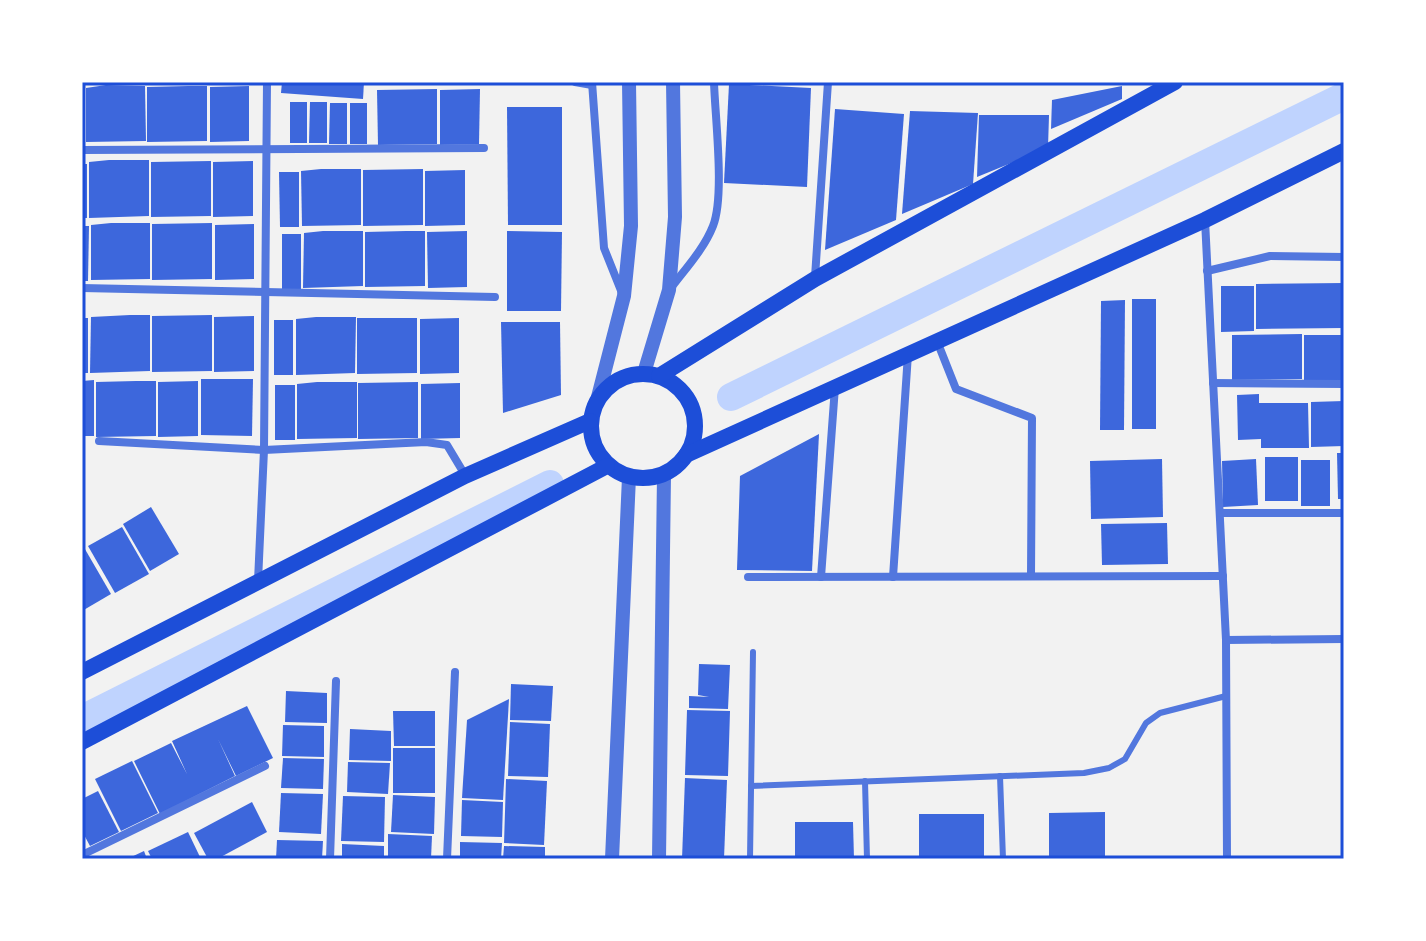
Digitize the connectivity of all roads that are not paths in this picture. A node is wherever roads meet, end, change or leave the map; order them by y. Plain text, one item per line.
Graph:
1 (267, 82) edge
2 (575, 82) edge
3 (629, 82) edge
4 (673, 82) edge
5 (714, 82) edge
6 (828, 82) edge
7 (592, 83) edge
8 (1173, 83) edge
9 (484, 148) dead end
10 (266, 149) junction
11 (82, 150) edge
12 (1344, 151) edge
13 (1205, 220) junction
14 (1344, 257) edge
15 (1207, 271) junction
16 (815, 279) junction
17 (82, 288) edge
18 (669, 290) junction
19 (263, 291) junction
20 (624, 296) junction
21 (495, 297) dead end
22 (936, 340) junction
23 (908, 352) junction
24 (651, 374) junction
25 (1213, 383) junction
26 (1344, 384) edge
27 (835, 385) junction
28 (598, 397) junction
29 (590, 421) junction
30 (99, 441) dead end
31 (264, 450) junction
32 (686, 455) junction
33 (607, 466) junction
34 (664, 475) junction
35 (465, 476) junction
36 (629, 477) junction
37 (1220, 513) junction
38 (1344, 513) edge
39 (1031, 576) junction
40 (1223, 576) junction
41 (748, 577) dead end
42 (821, 577) junction
43 (893, 577) junction
44 (258, 582) junction
45 (1344, 639) edge
46 (1226, 640) junction
47 (753, 652) dead end
48 (82, 672) edge
49 (455, 672) dead end
50 (336, 681) dead end
51 (1226, 696) junction
52 (82, 742) edge
53 (265, 766) dead end
54 (1000, 776) junction
55 (865, 781) junction
56 (751, 786) junction
57 (82, 855) edge
58 (330, 859) edge
59 (447, 859) edge
60 (612, 859) edge
61 (659, 859) edge
62 (750, 859) edge
63 (867, 859) edge
64 (1003, 859) edge
65 (1227, 859) edge

1 - 10 street
2 - 7 street
3 - 20 street
4 - 18 street
5 - 18 street
6 - 16 street
7 - 20 street
8 - 16 main road
9 - 10 street
10 - 11 street
10 - 19 street
12 - 13 main road
13 - 15 street
13 - 22 main road
14 - 15 street
15 - 25 street
16 - 24 main road
17 - 19 street
18 - 24 street
19 - 21 street
19 - 31 street
20 - 28 street
22 - 23 main road
22 - 39 street
23 - 27 main road
23 - 43 street
24 - 28 main road
24 - 32 main road
25 - 26 street
25 - 37 street
27 - 32 main road
27 - 42 street
28 - 29 main road
29 - 33 main road
29 - 35 main road
30 - 31 street
31 - 35 street
31 - 44 street
32 - 34 main road
33 - 36 main road
33 - 52 main road
34 - 36 main road
34 - 61 street
35 - 44 main road
36 - 60 street
37 - 38 street
37 - 40 street
39 - 40 street
39 - 43 street
40 - 46 street
41 - 42 street
42 - 43 street
44 - 48 main road
45 - 46 street
46 - 51 street
47 - 56 lane
49 - 59 street
50 - 58 street
51 - 54 lane
51 - 65 street
53 - 57 street
54 - 55 lane
54 - 64 lane
55 - 56 lane
55 - 63 lane
56 - 62 lane

